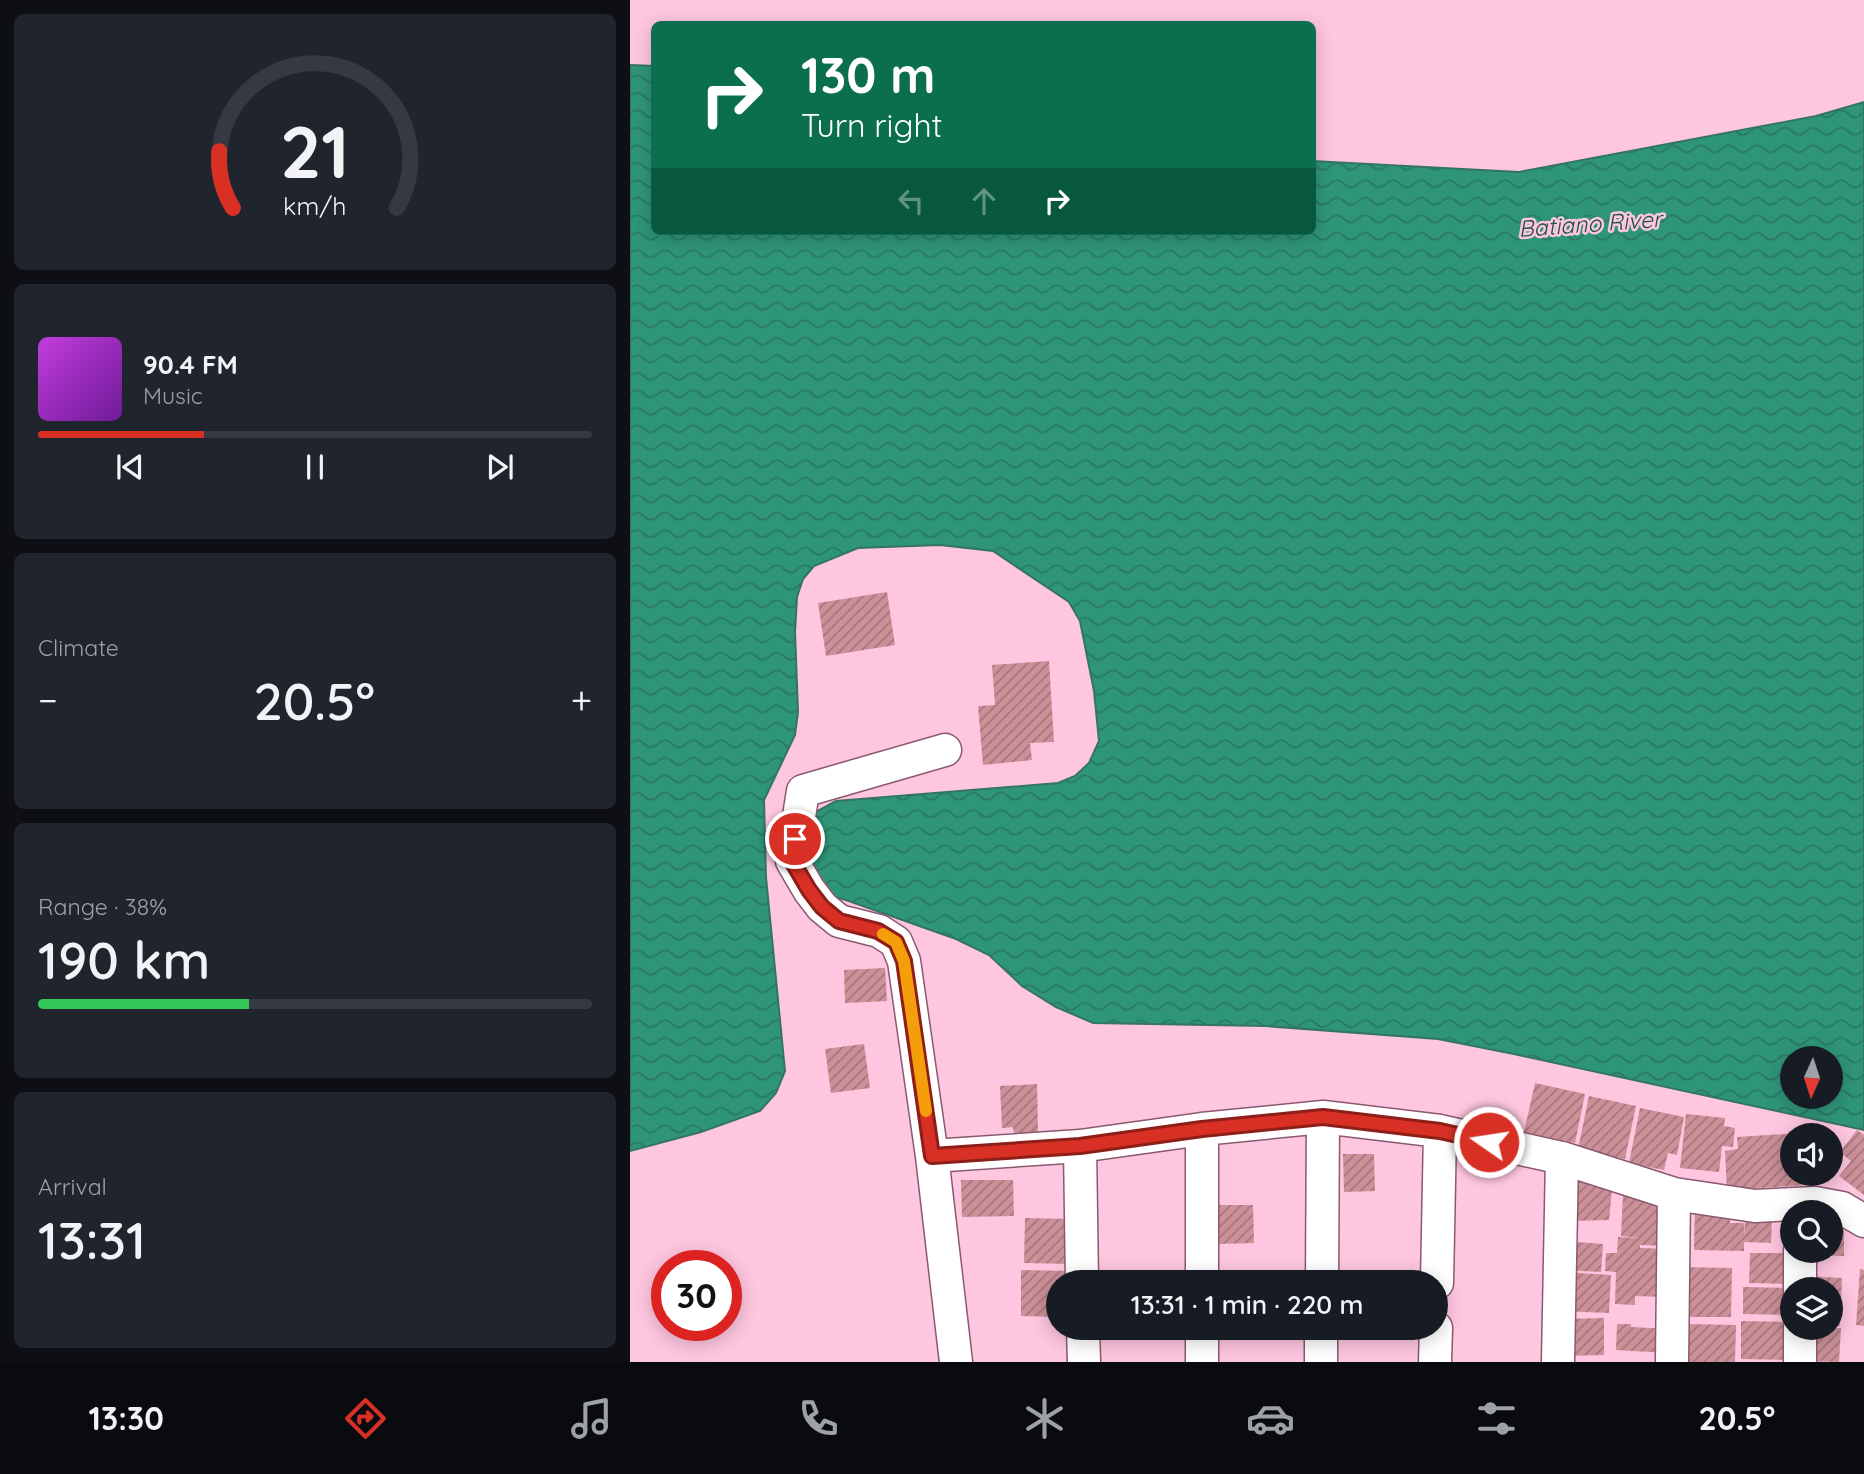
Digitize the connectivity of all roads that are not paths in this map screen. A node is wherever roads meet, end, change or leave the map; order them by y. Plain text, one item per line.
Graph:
1 (944, 750) dead end
2 (1323, 1117) junction
3 (1202, 1129) junction
4 (1440, 1131) junction
5 (1080, 1146) junction
6 (932, 1156) junction
7 (1562, 1158) junction
8 (1674, 1194) junction
9 (1780, 1208) edge
10 (1843, 1209) edge
11 (1864, 1221) edge
12 (1082, 1270) edge
13 (1202, 1270) edge
14 (1322, 1270) edge
15 (1437, 1270) edge
16 (1083, 1340) edge
17 (1202, 1340) edge
18 (1321, 1340) edge
19 (1436, 1340) edge
20 (1800, 1340) edge
21 (956, 1362) edge
22 (1084, 1362) edge
23 (1202, 1362) edge
24 (1321, 1362) edge
25 (1435, 1362) edge
26 (1558, 1362) edge
27 (1672, 1362) edge
28 (1800, 1362) edge

1 - 6 street
2 - 3 street
2 - 4 street
2 - 14 street
3 - 5 street
3 - 13 street
4 - 7 street
4 - 15 street
5 - 6 street
5 - 12 street
6 - 21 street
7 - 8 street
7 - 26 street
8 - 9 street
8 - 27 street
10 - 11 street
16 - 22 street
17 - 23 street
18 - 24 street
19 - 25 street
20 - 28 street

